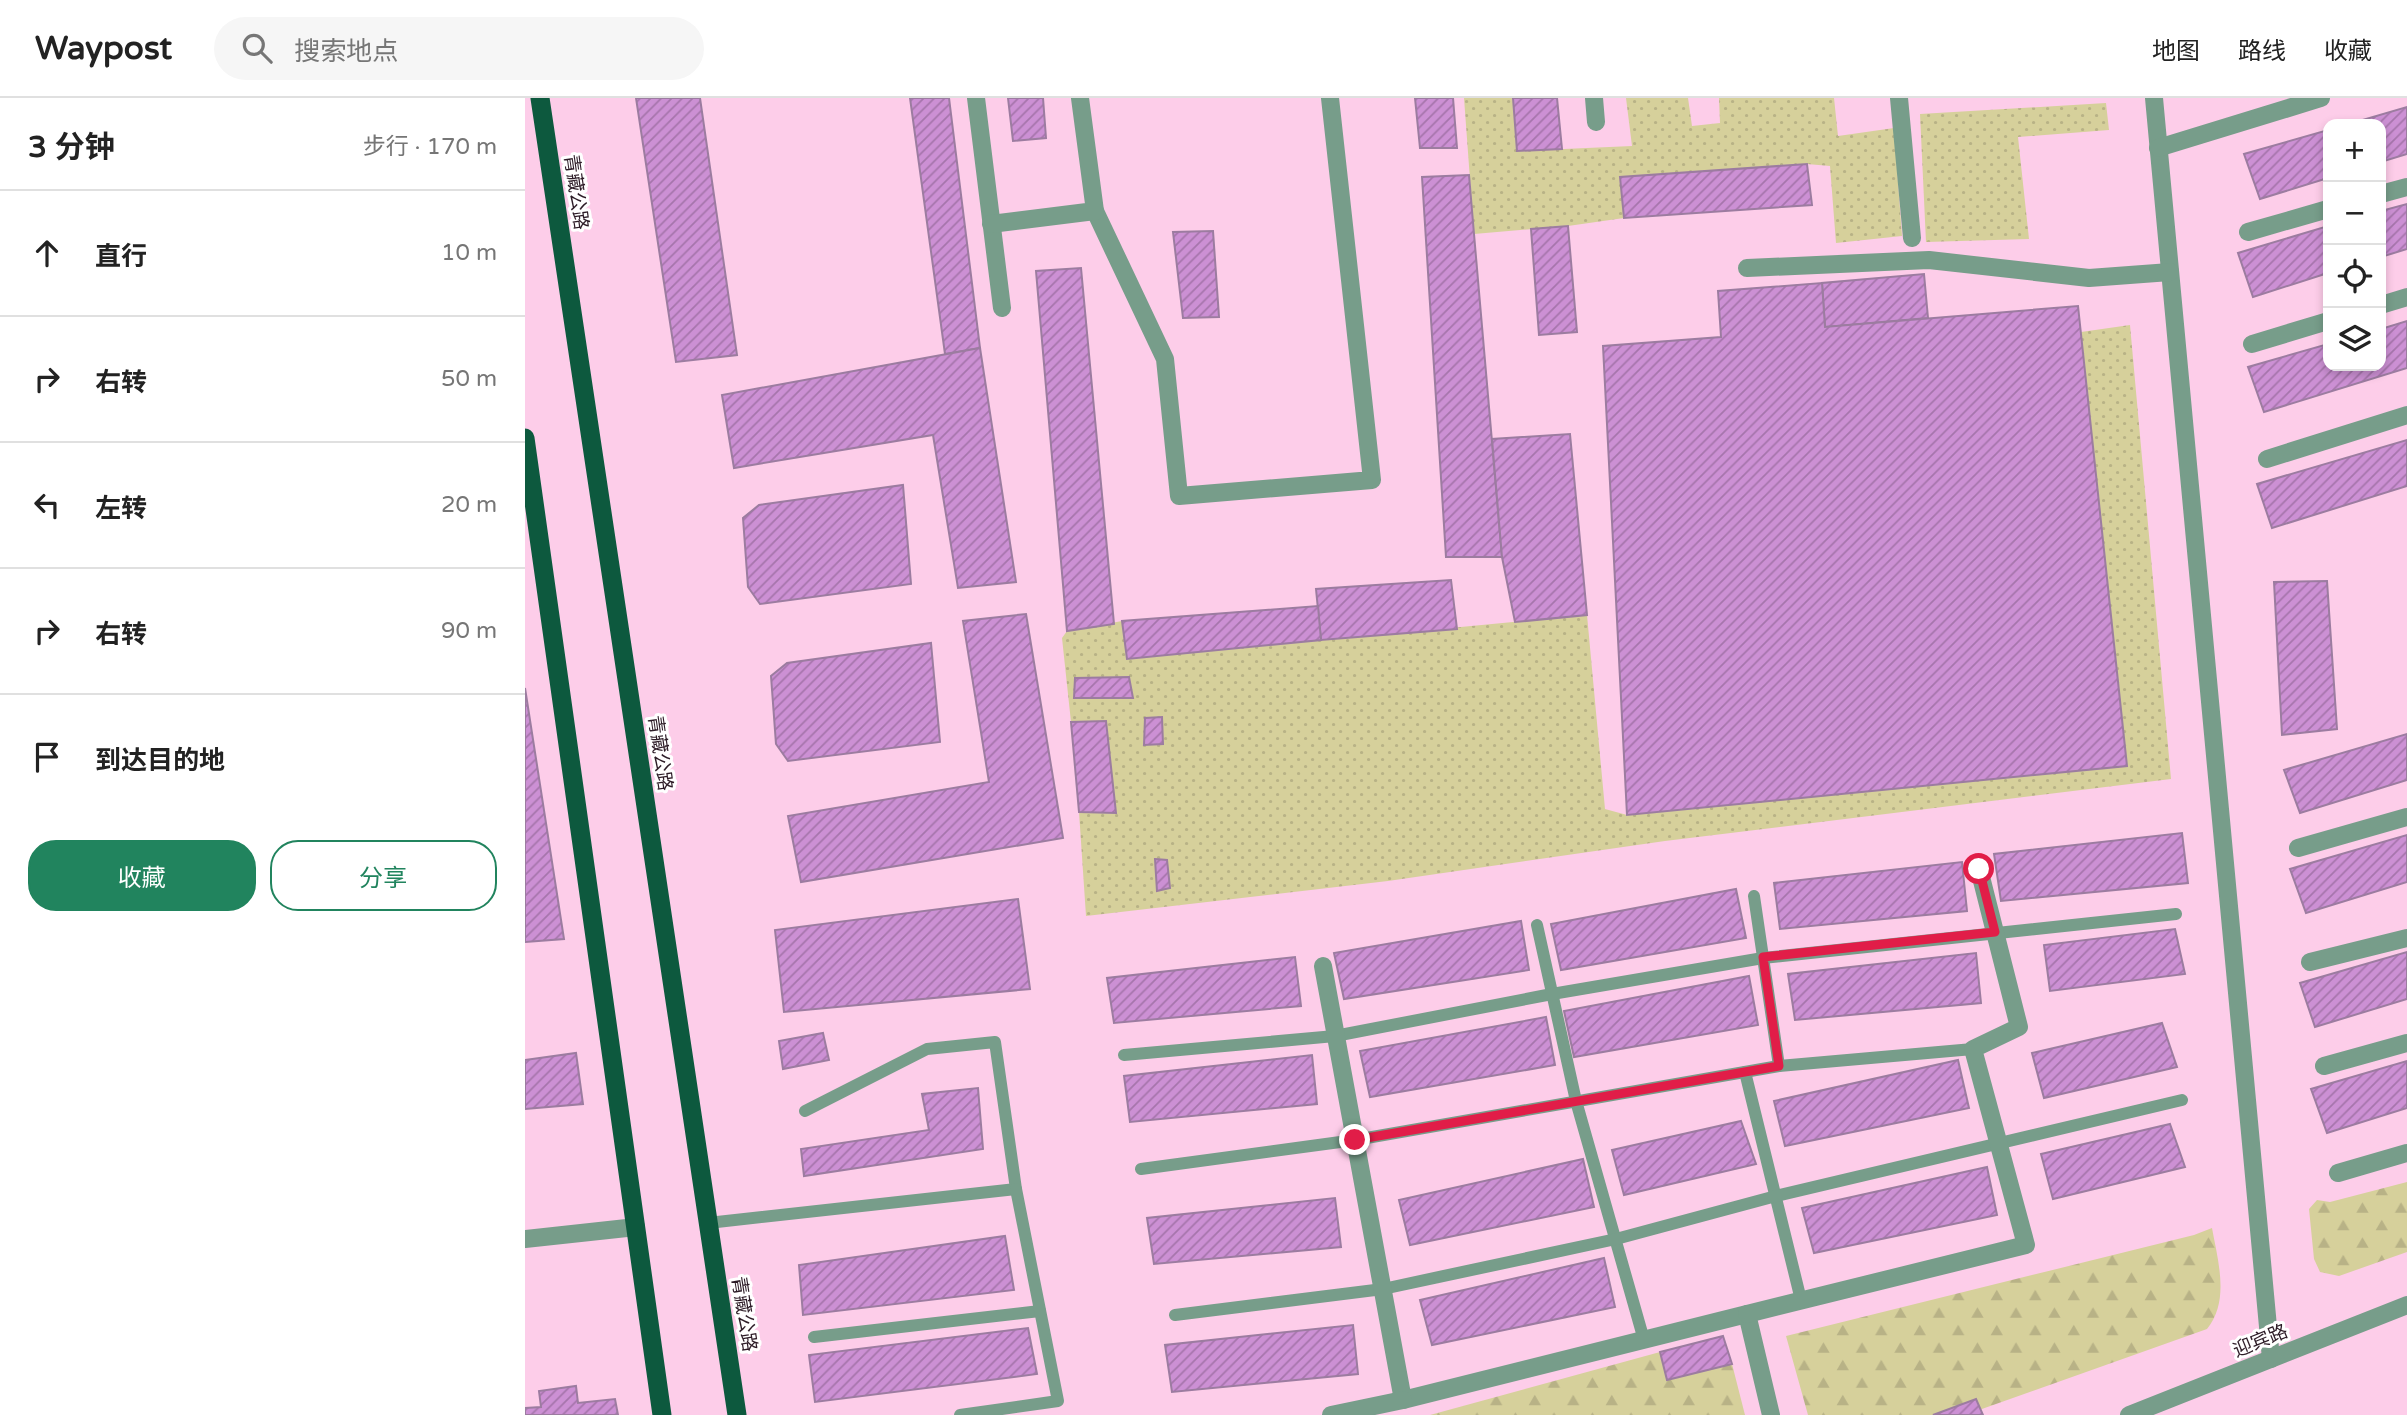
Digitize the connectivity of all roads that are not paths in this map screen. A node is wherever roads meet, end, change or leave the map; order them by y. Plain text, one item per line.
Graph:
1 (540, 98) edge
2 (976, 98) edge
3 (1080, 98) edge
4 (1330, 98) edge
5 (1594, 98) edge
6 (1899, 98) edge
7 (2154, 98) edge
8 (2321, 98) edge
9 (1596, 122) dead end
10 (2158, 148) junction
11 (2407, 187) edge
12 (2386, 193) edge
13 (2323, 210) edge
14 (1095, 211) junction
15 (991, 224) junction
16 (2248, 232) dead end
17 (1912, 238) dead end
18 (1747, 268) dead end
19 (2170, 272) junction
20 (2407, 297) edge
21 (2386, 303) edge
22 (1002, 308) dead end
23 (2323, 323) edge
24 (2252, 344) dead end
25 (2407, 415) edge
26 (525, 438) edge
27 (2267, 459) dead end
28 (2407, 817) edge
29 (2298, 848) dead end
30 (1979, 869) dead end
31 (1754, 896) dead end
32 (2176, 914) dead end
33 (1537, 925) dead end
34 (1995, 932) junction
35 (2407, 938) edge
36 (1763, 957) junction
37 (2310, 962) dead end
38 (1323, 966) dead end
39 (1552, 994) junction
40 (1335, 1036) junction
41 (2407, 1043) edge
42 (1973, 1049) junction
43 (1124, 1055) dead end
44 (1779, 1066) junction
45 (2324, 1066) dead end
46 (1745, 1072) junction
47 (2182, 1100) dead end
48 (1576, 1101) junction
49 (805, 1111) dead end
50 (1355, 1140) junction
51 (1999, 1143) junction
52 (2407, 1153) edge
53 (1141, 1170) dead end
54 (2338, 1173) dead end
55 (1016, 1189) junction
56 (1776, 1196) junction
57 (708, 1223) junction
58 (636, 1227) junction
59 (525, 1239) edge
60 (1616, 1239) junction
61 (1383, 1289) junction
62 (1801, 1300) junction
63 (2407, 1305) edge
64 (1040, 1311) junction
65 (1747, 1314) junction
66 (1175, 1315) dead end
67 (814, 1337) dead end
68 (1644, 1340) junction
69 (2271, 1359) junction
70 (1403, 1400) junction
71 (662, 1415) edge
72 (737, 1415) edge
73 (960, 1415) edge
74 (1331, 1415) edge
75 (1771, 1415) edge
76 (2129, 1415) edge

1 - 57 highway, 青藏公路
2 - 15 street
3 - 14 street
4 - 14 street
5 - 9 street
6 - 17 street
7 - 10 street
8 - 10 street
10 - 19 street
11 - 12 street
13 - 16 street
14 - 15 street
15 - 22 street
18 - 19 street
19 - 69 street
20 - 21 street
23 - 24 street
25 - 27 street
26 - 58 highway
28 - 29 street
30 - 34 street
31 - 36 lane
32 - 34 lane
33 - 39 lane
34 - 36 lane
34 - 42 street
35 - 37 street
36 - 39 lane
36 - 44 lane
38 - 40 street
39 - 40 lane
39 - 48 lane
40 - 43 lane
40 - 50 street
41 - 45 street
42 - 44 lane
42 - 51 street
44 - 46 lane
46 - 48 lane
46 - 56 lane
47 - 51 lane
48 - 50 lane
48 - 60 lane
49 - 55 lane
50 - 53 lane
50 - 61 street
51 - 56 lane
51 - 62 street
52 - 54 street
55 - 57 lane
55 - 64 lane
56 - 60 lane
56 - 62 lane
57 - 72 highway, 青藏公路
58 - 59 street
58 - 71 highway
60 - 61 lane
60 - 68 lane
61 - 66 lane
61 - 70 street
62 - 65 street
63 - 69 street, 迎宾路
64 - 67 lane
64 - 73 lane
65 - 68 street
65 - 75 street
68 - 70 street
69 - 76 street, 迎宾路
70 - 74 street

